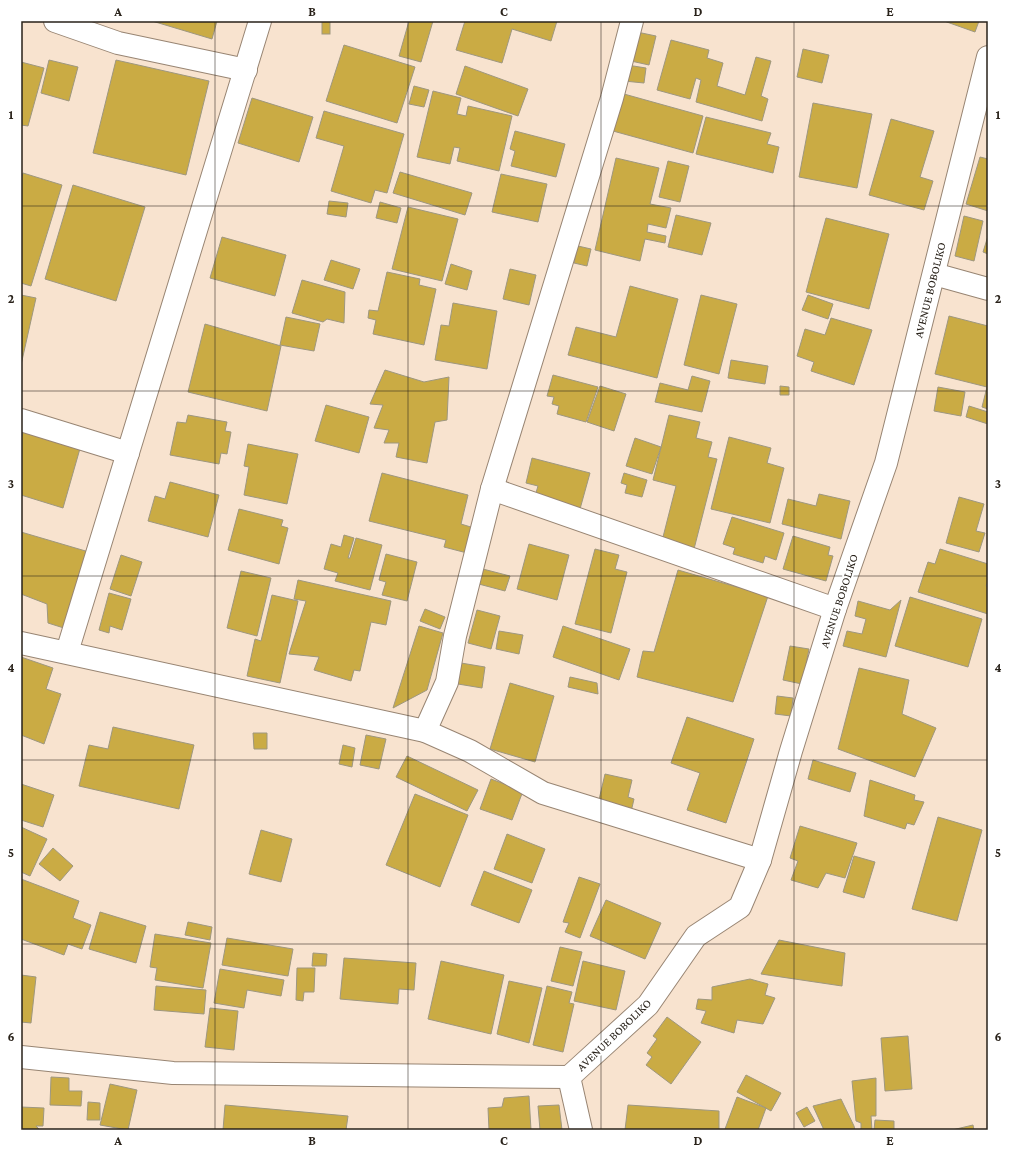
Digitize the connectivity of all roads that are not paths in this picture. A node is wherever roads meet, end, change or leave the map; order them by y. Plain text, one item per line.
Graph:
1 (55, 21) edge
2 (260, 21) edge
3 (632, 21) edge
4 (988, 56) edge
5 (246, 70) junction
6 (934, 274) junction
7 (988, 289) edge
8 (21, 420) edge
9 (128, 452) junction
10 (492, 489) junction
11 (835, 609) junction
12 (21, 643) edge
13 (67, 652) junction
14 (425, 731) junction
15 (760, 860) junction
16 (21, 1057) edge
17 (569, 1077) junction
18 (581, 1130) edge

1 - 5 street
2 - 5 street
3 - 10 street
4 - 6 street, AVENUE BOBOLIKO
5 - 9 street
6 - 7 street
6 - 11 street, AVENUE BOBOLIKO
8 - 9 street
9 - 13 street
10 - 11 street
10 - 14 street
11 - 15 street, AVENUE BOBOLIKO
12 - 13 street
13 - 14 street
14 - 15 street
15 - 17 street, AVENUE BOBOLIKO
16 - 17 street
17 - 18 street

